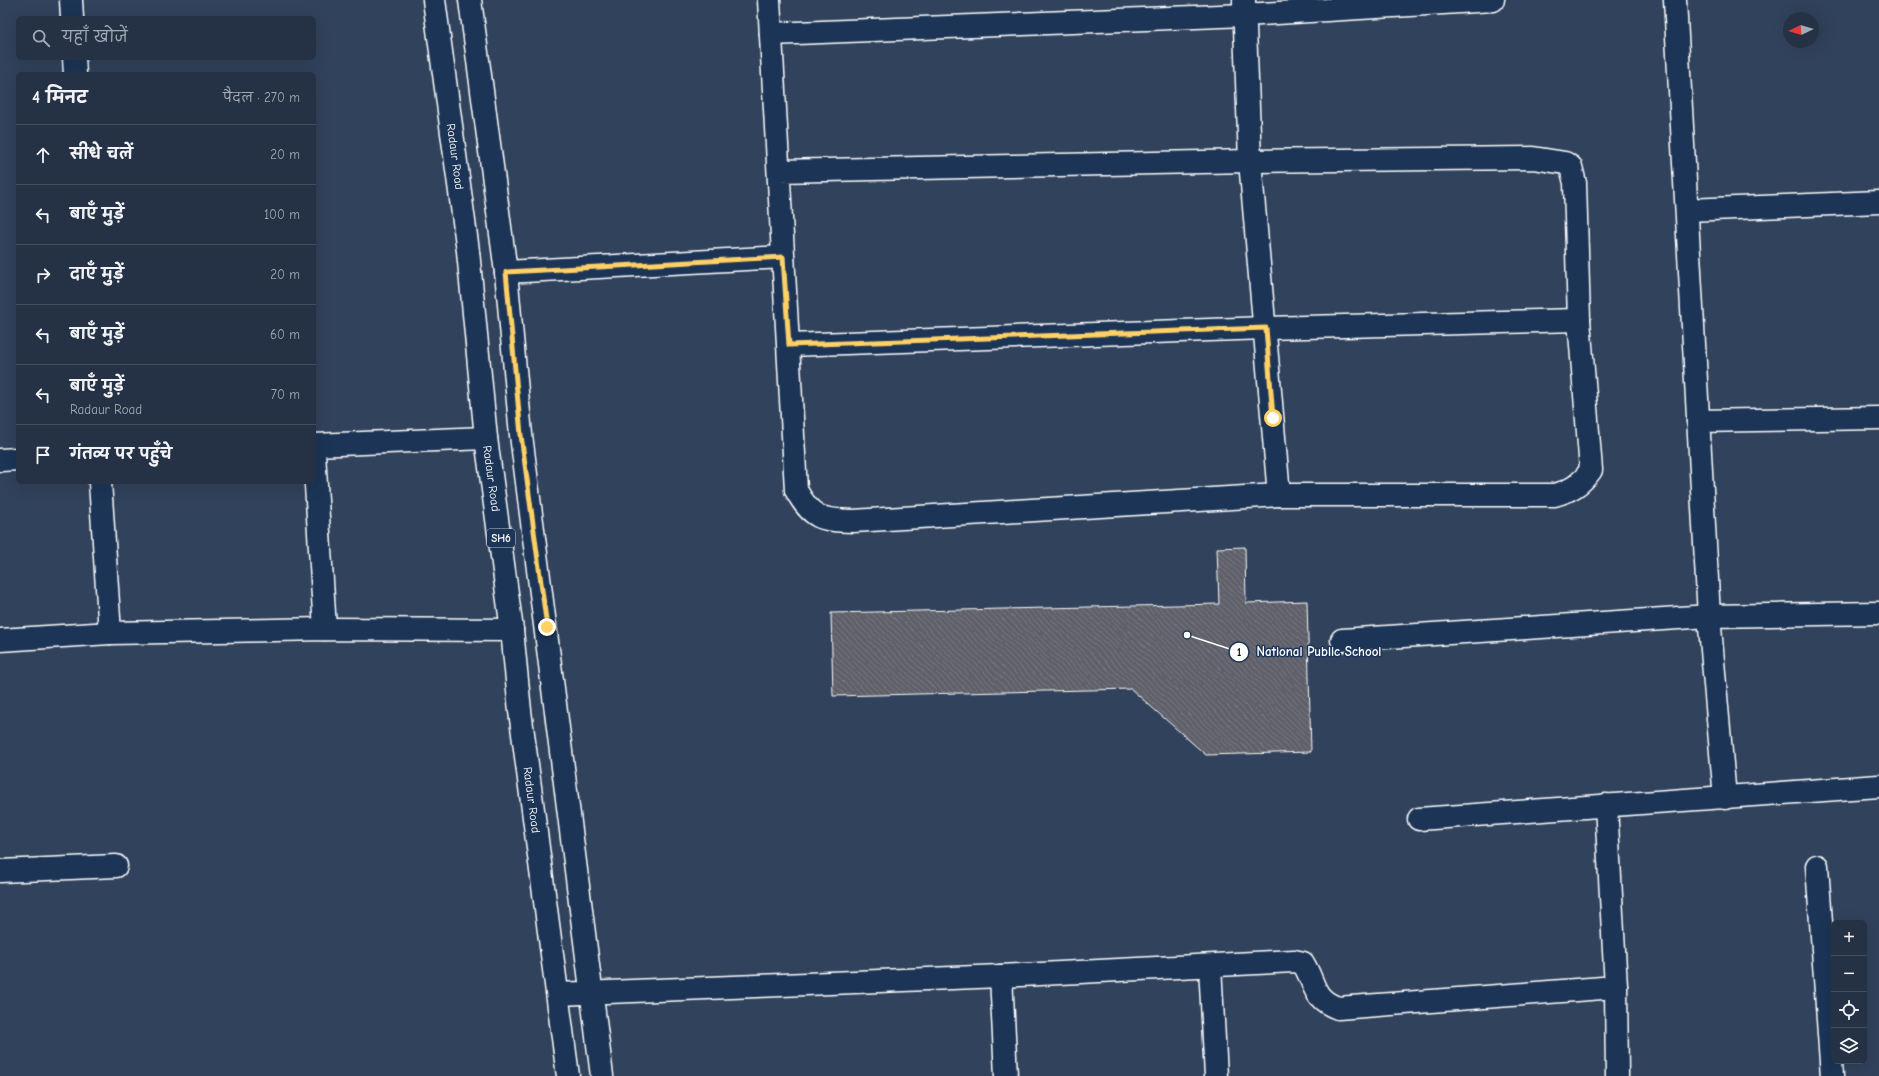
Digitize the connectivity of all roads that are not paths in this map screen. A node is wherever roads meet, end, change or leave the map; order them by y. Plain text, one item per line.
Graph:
1 (71, 0) edge
2 (434, 0) edge
3 (470, 0) edge
4 (769, 0) edge
5 (1493, 0) edge
6 (1675, 0) edge
7 (1457, 1) edge
8 (1244, 7) edge
9 (72, 16) edge
10 (771, 34) junction
11 (74, 60) edge
12 (75, 72) edge
13 (1250, 161) junction
14 (779, 171) junction
15 (1879, 202) edge
16 (1687, 210) junction
17 (783, 257) junction
18 (506, 272) junction
19 (1579, 320) junction
20 (1266, 328) junction
21 (789, 345) junction
22 (1879, 418) edge
23 (1698, 421) junction
24 (486, 438) junction
25 (316, 445) edge
26 (16, 459) edge
27 (0, 460) edge
28 (100, 484) edge
29 (316, 484) edge
30 (1279, 495) junction
31 (1879, 612) edge
32 (1709, 616) junction
33 (325, 629) junction
34 (512, 630) junction
35 (110, 633) junction
36 (0, 640) edge
37 (1342, 640) dead end
38 (1879, 786) edge
39 (1725, 798) junction
40 (1606, 805) junction
41 (1419, 819) dead end
42 (116, 866) dead end
43 (1817, 866) dead end
44 (0, 871) edge
45 (1210, 966) junction
46 (1001, 976) junction
47 (1616, 987) junction
48 (592, 993) junction
49 (558, 994) junction
50 (568, 1076) edge
51 (602, 1076) edge
52 (1006, 1076) edge
53 (1216, 1076) edge
54 (1618, 1076) edge
55 (1832, 1076) edge

1 - 9 street
2 - 24 street, Radaur Road / SH6
3 - 18 street
4 - 10 street
5 - 7 street
6 - 16 street
7 - 8 street
8 - 10 street
8 - 13 street
10 - 14 street
11 - 12 street
13 - 14 street
13 - 19 street
13 - 20 street
14 - 17 street
15 - 16 street
16 - 23 street
17 - 18 street
17 - 21 street
18 - 48 street
19 - 20 street
19 - 30 street
20 - 21 street
20 - 30 street
21 - 30 street
22 - 23 street
23 - 32 street
24 - 25 street
24 - 34 street, Radaur Road / SH6
26 - 27 street
28 - 35 street
29 - 33 street
31 - 32 street
32 - 37 street
32 - 39 street
33 - 34 street
33 - 35 street
34 - 49 street, Radaur Road / SH6
35 - 36 street
38 - 39 street
39 - 40 street
40 - 41 street
40 - 47 street
42 - 44 street
43 - 55 street
45 - 46 street
45 - 47 street
45 - 53 street
46 - 48 street
46 - 52 street
47 - 54 street
48 - 49 street
48 - 51 street
49 - 50 street, Radaur Road / SH6

